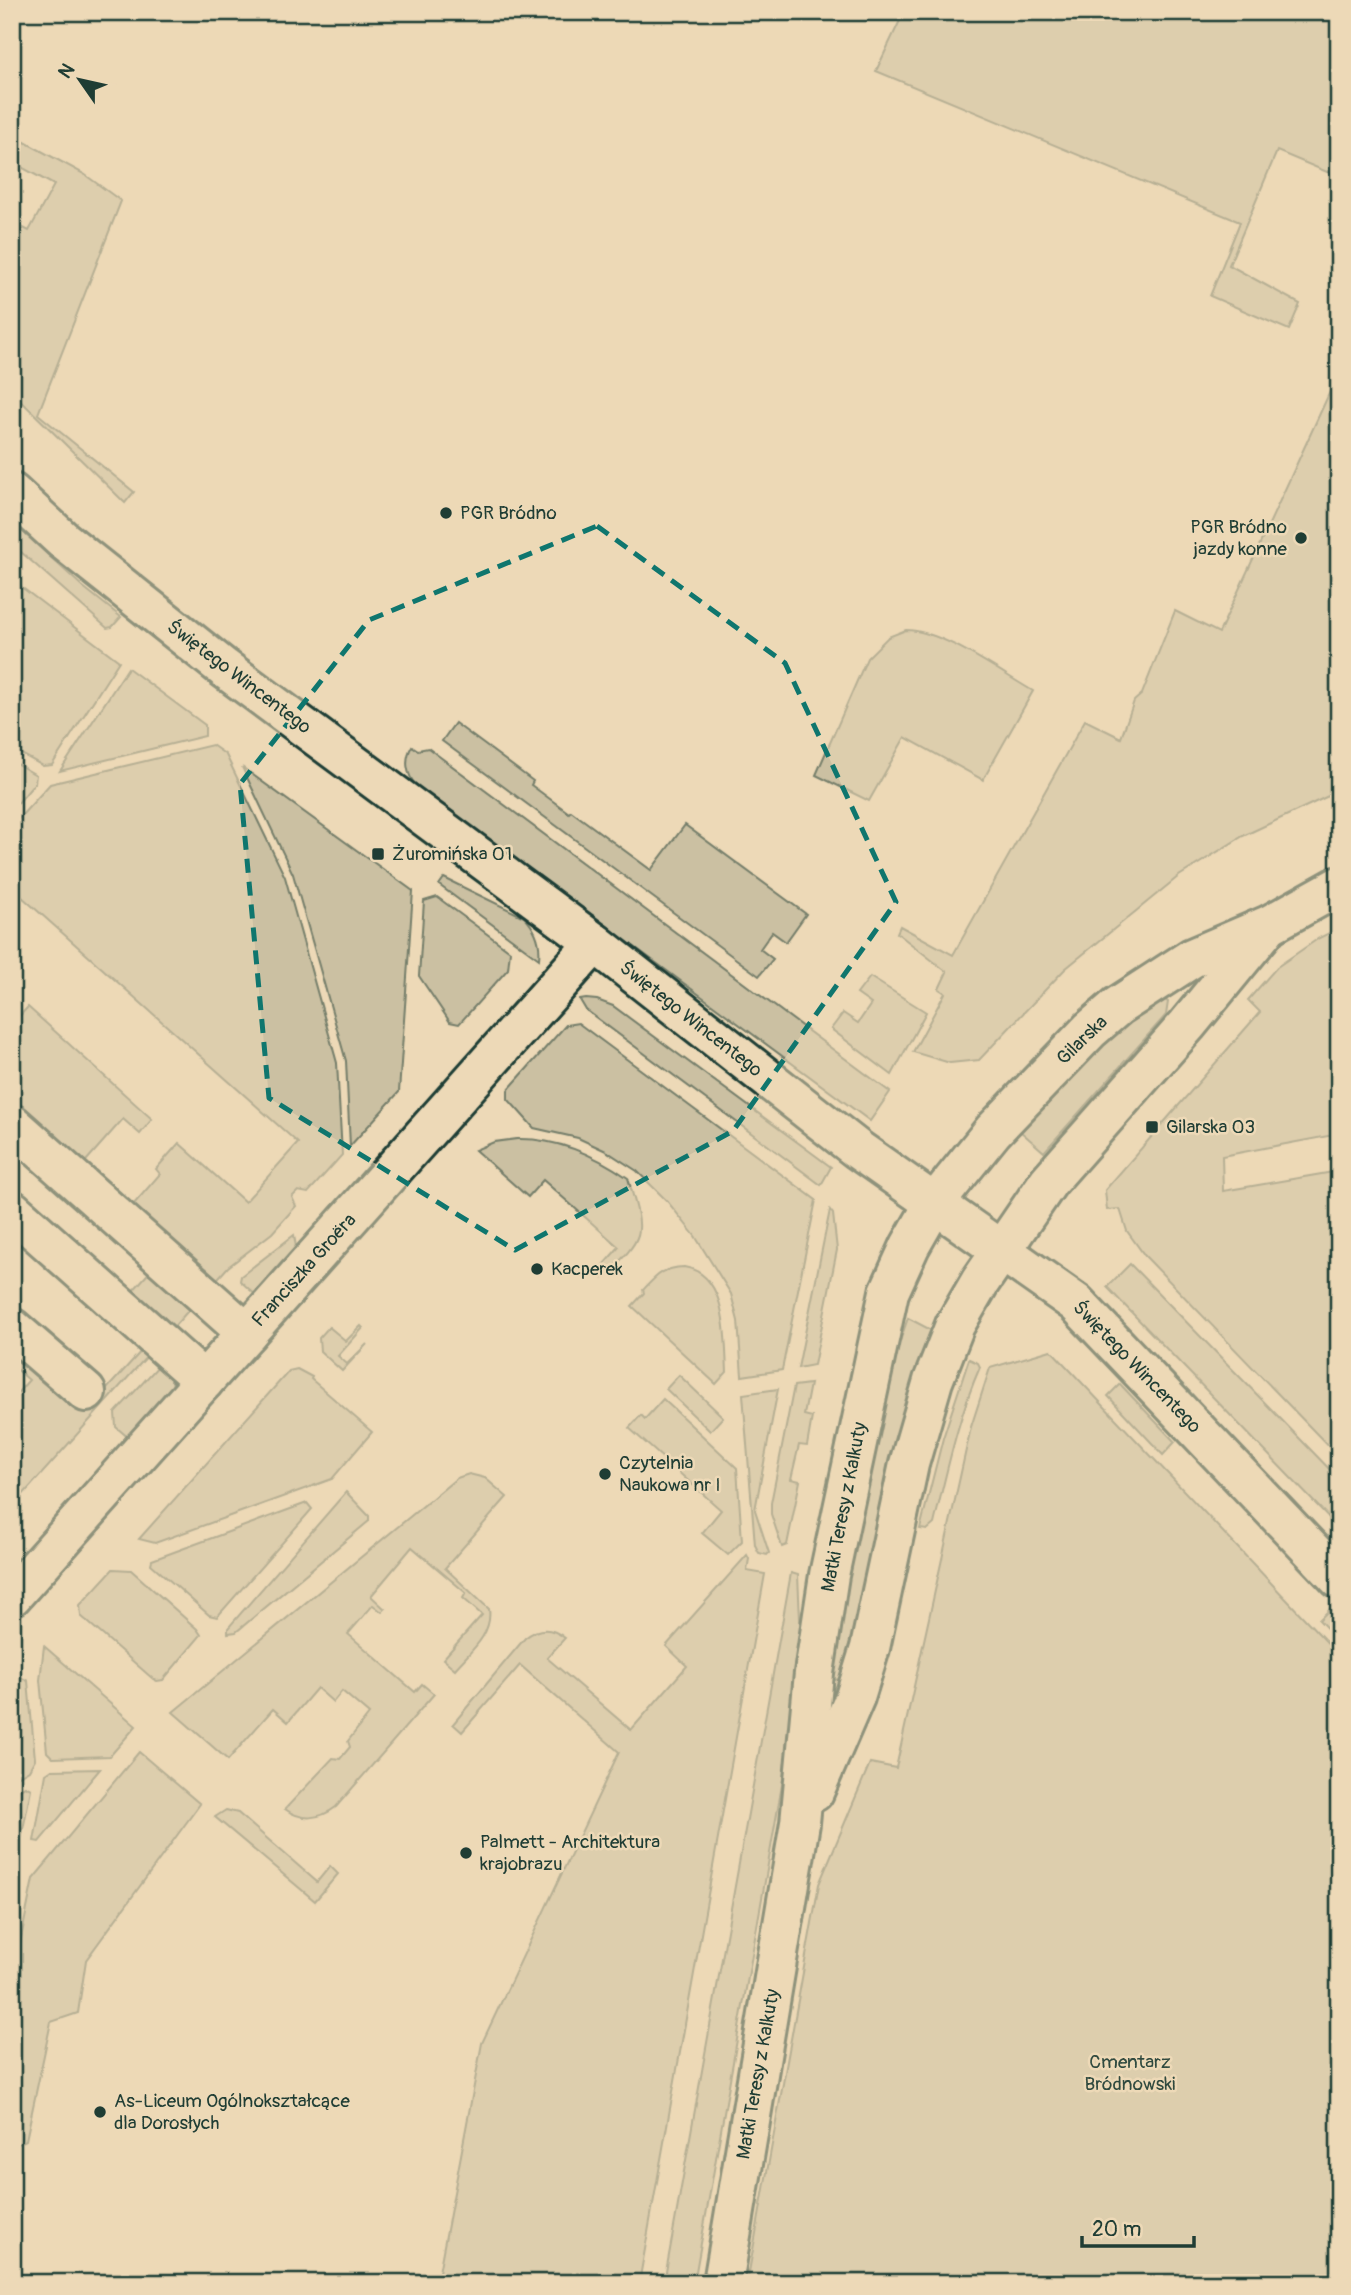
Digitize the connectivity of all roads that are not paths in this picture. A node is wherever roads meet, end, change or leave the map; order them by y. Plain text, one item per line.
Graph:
1 (12, 493) edge
2 (1339, 886) edge
3 (1269, 925) junction
4 (595, 943) junction
5 (12, 1124) edge
6 (934, 1204) junction
7 (16, 1221) edge
8 (1002, 1251) junction
9 (12, 1328) edge
10 (247, 1334) junction
11 (204, 1381) junction
12 (86, 1392) dead end
13 (1339, 1579) edge
14 (12, 1596) edge
15 (800, 1823) junction
16 (723, 2283) edge

1 - 4 street, Świętego Wincentego
2 - 3 street, Gilarska
3 - 6 street, Gilarska
3 - 8 street, Gilarska
4 - 6 street, Świętego Wincentego
4 - 10 street, Franciszka Groëra
5 - 10 street
6 - 8 street, Świętego Wincentego
6 - 15 street, Matki Teresy z Kalkuty
7 - 11 street
8 - 13 street, Świętego Wincentego
8 - 15 street, Matki Teresy z Kalkuty
9 - 12 street
10 - 11 street, Franciszka Groëra
11 - 14 street, Franciszka Groëra
15 - 16 street, Matki Teresy z Kalkuty

